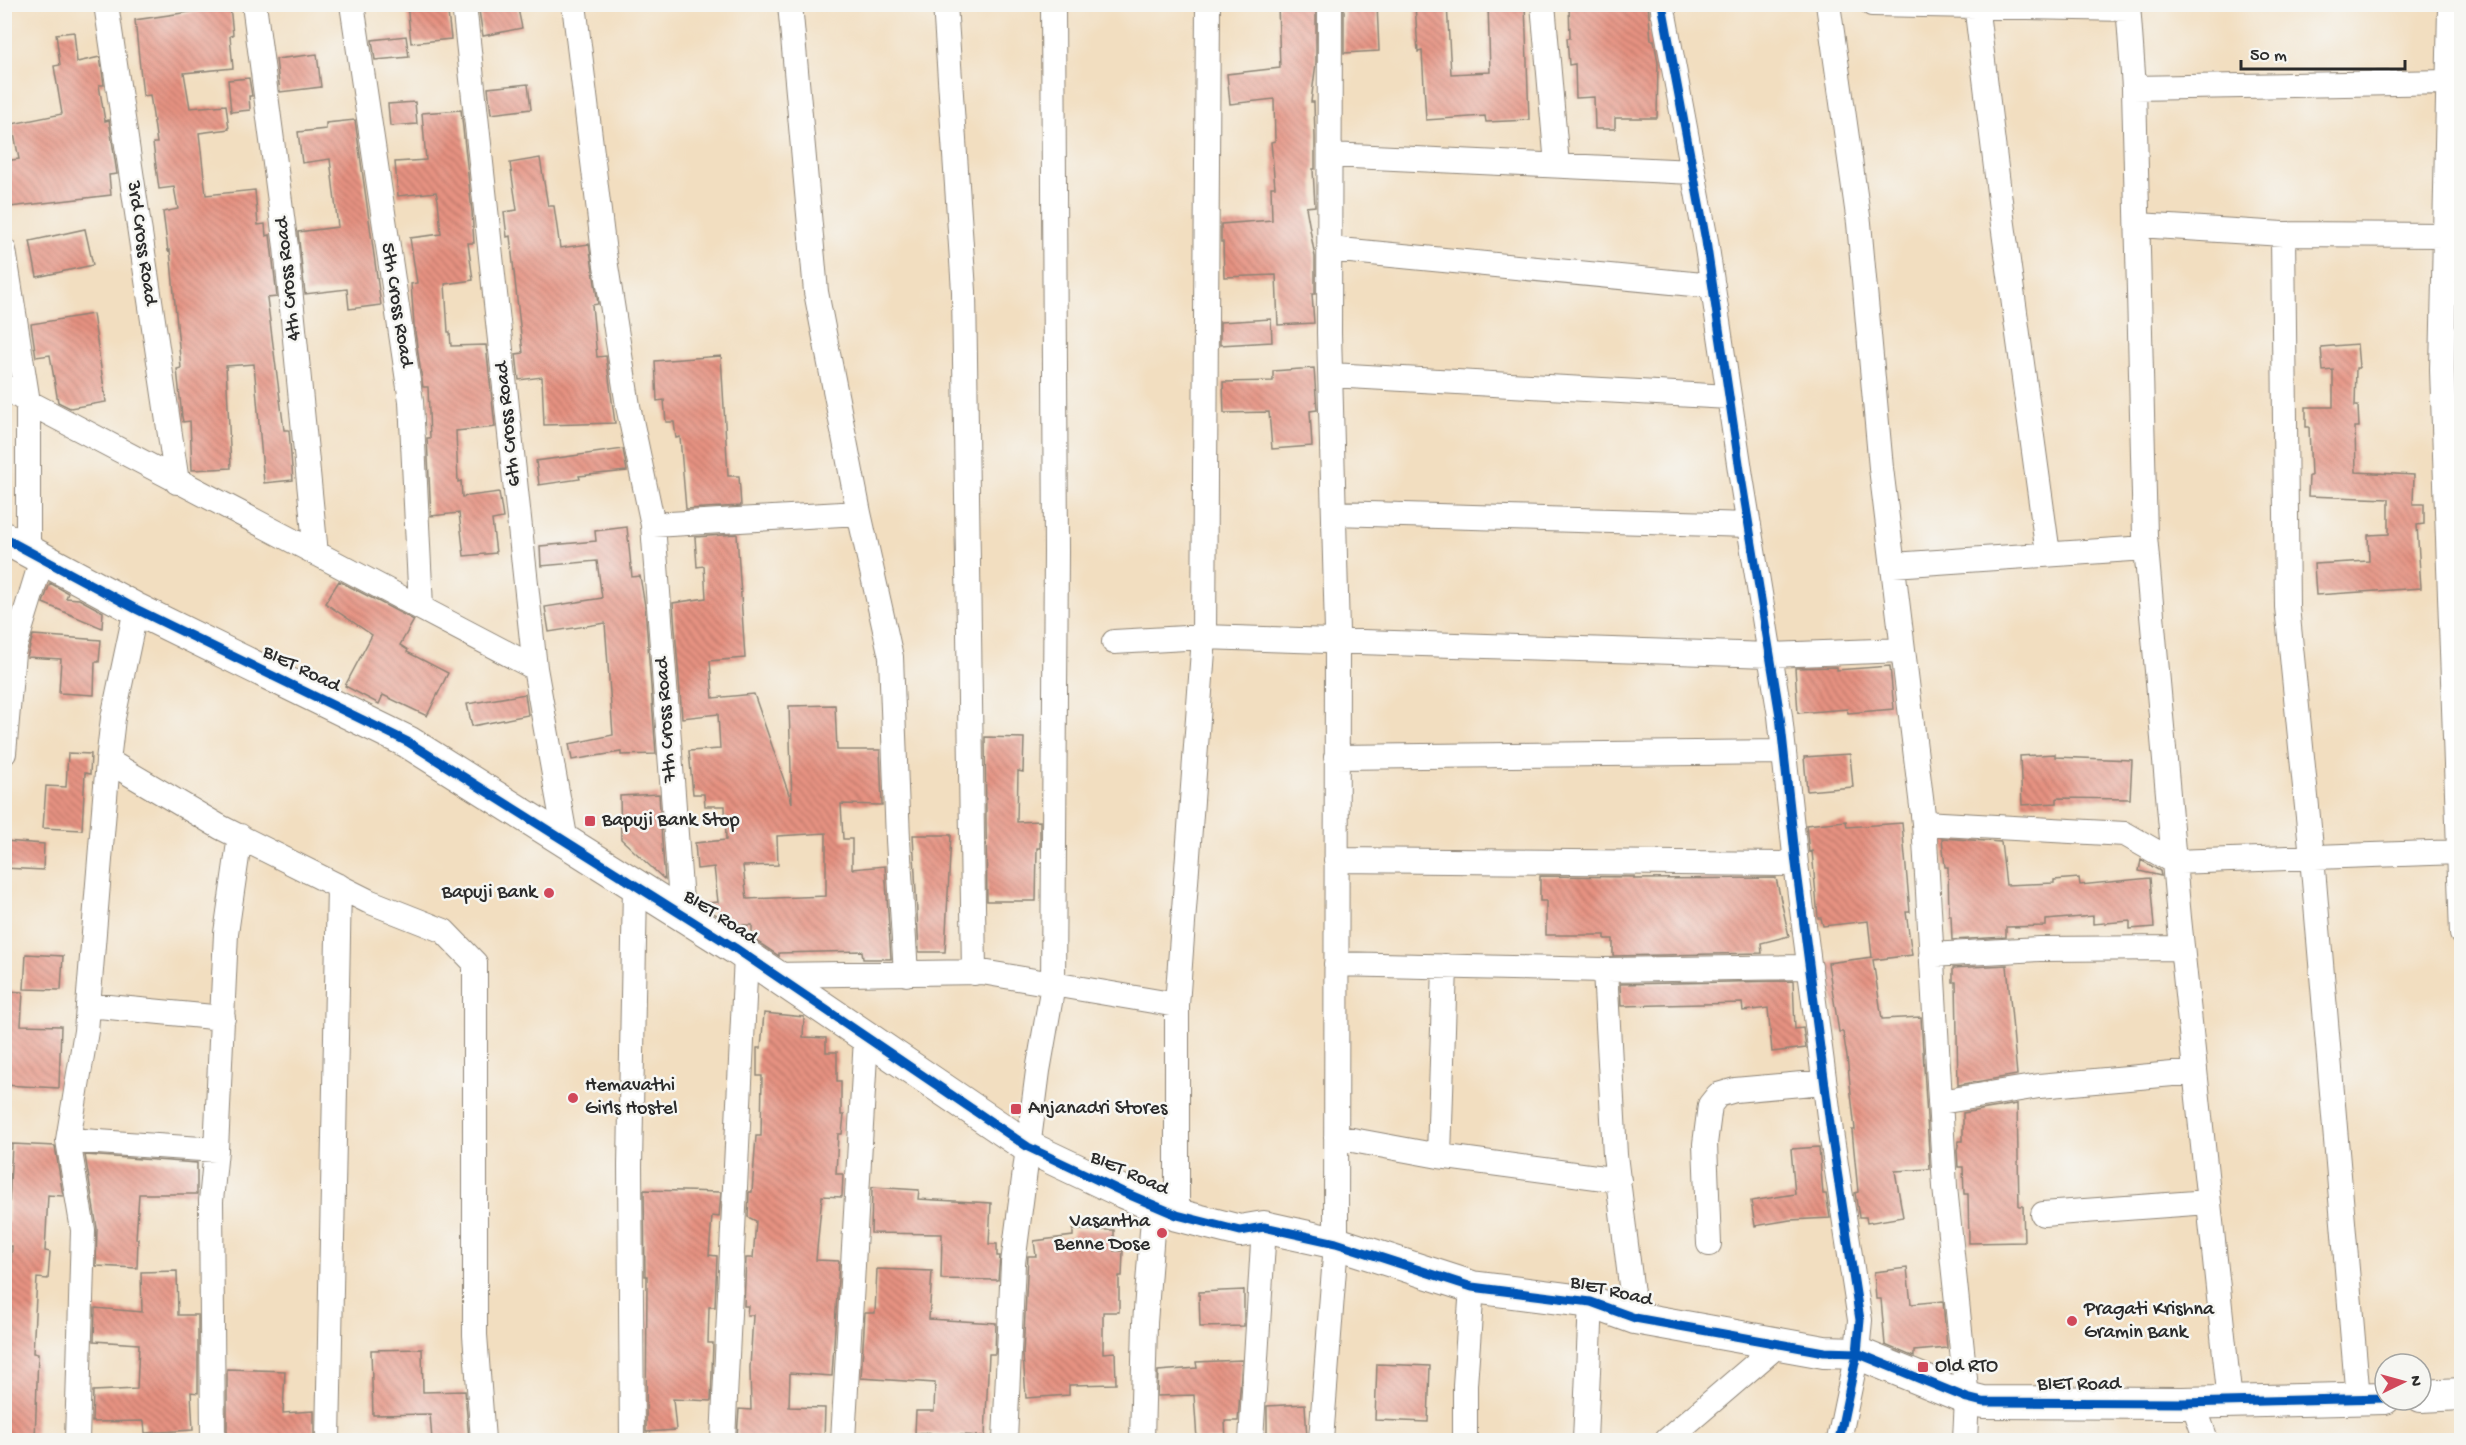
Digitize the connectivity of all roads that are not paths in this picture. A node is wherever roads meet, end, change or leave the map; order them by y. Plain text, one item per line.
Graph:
1 (106, 4) edge
2 (254, 4) edge
3 (352, 4) edge
4 (464, 4) edge
5 (574, 4) edge
6 (790, 4) edge
7 (945, 4) edge
8 (1053, 4) edge
9 (1208, 4) edge
10 (1330, 4) edge
11 (1543, 4) edge
12 (1662, 4) edge
13 (1828, 4) edge
14 (1872, 4) edge
15 (1976, 5) edge
16 (2128, 7) edge
17 (2454, 7) edge
18 (2448, 82) junction
19 (2134, 88) junction
20 (1330, 155) junction
21 (1557, 165) junction
22 (1693, 172) junction
23 (2138, 225) junction
24 (2283, 234) junction
25 (2445, 235) junction
26 (1330, 249) junction
27 (4, 250) edge
28 (1713, 286) junction
29 (1330, 375) junction
30 (4, 386) edge
31 (1729, 397) junction
32 (28, 402) junction
33 (2452, 416) edge
34 (177, 482) junction
35 (859, 513) junction
36 (1334, 513) junction
37 (653, 525) junction
38 (1749, 525) junction
39 (2146, 548) junction
40 (25, 549) edge
41 (316, 554) junction
42 (2048, 554) junction
43 (1893, 565) junction
44 (2455, 574) edge
45 (421, 607) junction
46 (136, 609) junction
47 (1204, 637) junction
48 (1114, 642) dead end
49 (1336, 643) junction
50 (1903, 650) junction
51 (1770, 655) junction
52 (535, 668) junction
53 (1784, 752) junction
54 (4, 753) edge
55 (1336, 757) junction
56 (108, 761) junction
57 (2459, 775) edge
58 (1923, 823) junction
59 (240, 836) junction
60 (566, 842) junction
61 (2459, 852) junction
62 (2312, 857) junction
63 (1336, 860) junction
64 (2174, 862) junction
65 (1796, 864) junction
66 (339, 886) junction
67 (635, 886) junction
68 (682, 915) junction
69 (2461, 924) edge
70 (2462, 934) edge
71 (2182, 948) junction
72 (1931, 955) junction
73 (746, 956) junction
74 (1336, 964) junction
75 (1445, 966) junction
76 (1810, 967) junction
77 (1605, 970) junction
78 (974, 973) junction
79 (906, 974) junction
80 (773, 975) junction
81 (1053, 985) junction
82 (88, 1005) junction
83 (1177, 1005) junction
84 (223, 1018) junction
85 (866, 1038) junction
86 (2195, 1072) junction
87 (1824, 1082) junction
88 (1940, 1102) junction
89 (1336, 1137) junction
90 (68, 1140) junction
91 (1028, 1148) junction
92 (216, 1150) junction
93 (1439, 1156) junction
94 (1619, 1180) junction
95 (2209, 1202) junction
96 (1166, 1210) junction
97 (2043, 1215) dead end
98 (1264, 1227) junction
99 (1336, 1243) junction
100 (1709, 1244) dead end
101 (1472, 1287) junction
102 (1591, 1302) junction
103 (1635, 1318) junction
104 (1779, 1344) junction
105 (1857, 1353) junction
106 (2462, 1395) edge
107 (2433, 1396) edge
108 (1967, 1398) junction
109 (2372, 1398) edge
110 (2230, 1402) junction
111 (2193, 1403) junction
112 (77, 1440) edge
113 (213, 1440) edge
114 (328, 1440) edge
115 (483, 1440) edge
116 (632, 1440) edge
117 (723, 1440) edge
118 (843, 1440) edge
119 (1005, 1440) edge
120 (1142, 1440) edge
121 (1251, 1440) edge
122 (1321, 1440) edge
123 (1465, 1440) edge
124 (1585, 1440) edge
125 (1667, 1440) edge
126 (1839, 1440) edge
127 (1965, 1440) edge
128 (2206, 1440) edge

1 - 34 street, 3rd Cross Road
2 - 41 street, 4th Cross Road
3 - 45 street, 5th Cross Road
4 - 52 street, 6th Cross Road
5 - 37 street, 7th Cross Road
6 - 35 street
7 - 78 street
8 - 81 street
9 - 47 street
10 - 20 street
11 - 21 street
12 - 22 street
13 - 43 street
14 - 15 street
15 - 16 street
15 - 42 street
16 - 19 street
17 - 18 street
18 - 19 street
18 - 25 street
19 - 23 street
20 - 21 street
20 - 26 street
21 - 22 street
22 - 28 street
23 - 24 street
23 - 39 street
24 - 25 street
24 - 62 street
25 - 33 street
26 - 28 street
26 - 29 street
27 - 32 street
28 - 31 street
29 - 31 street
29 - 36 street
30 - 32 street
31 - 38 street
32 - 34 street
32 - 40 street
33 - 44 street
34 - 41 street
35 - 37 street
35 - 79 street
36 - 38 street
36 - 49 street
37 - 68 street, 7th Cross Road
38 - 51 street
39 - 42 street
39 - 64 street
40 - 46 street, BIET Road
40 - 54 street
41 - 45 street
42 - 43 street
43 - 50 street
44 - 57 street
45 - 52 street
46 - 56 street
46 - 60 street, BIET Road
47 - 48 street
47 - 49 street
47 - 83 street
49 - 51 street
49 - 55 street
50 - 51 street
50 - 58 street
51 - 53 street
52 - 60 street, 6th Cross Road
53 - 55 street
53 - 65 street
55 - 63 street
56 - 59 street
56 - 82 street
57 - 61 street
58 - 64 street
58 - 72 street
59 - 66 street
59 - 84 street
60 - 67 street, BIET Road
61 - 62 street
61 - 69 street
62 - 64 street
62 - 109 street
63 - 65 street
63 - 74 street
64 - 71 street
65 - 76 street
66 - 114 street
66 - 115 street
67 - 68 street, BIET Road
67 - 116 street
68 - 73 street, BIET Road
69 - 70 street
71 - 72 street
71 - 86 street
72 - 88 street
73 - 80 street, BIET Road
73 - 117 street
74 - 75 street
74 - 89 street
75 - 77 street
75 - 93 street
76 - 77 street
76 - 87 street
77 - 94 street
78 - 79 street
78 - 81 street
79 - 80 street
80 - 85 street, BIET Road
81 - 83 street
81 - 91 street
82 - 84 street
82 - 90 street
83 - 96 street
84 - 92 street
85 - 91 street, BIET Road
85 - 118 street
86 - 88 street
86 - 95 street
87 - 100 street
87 - 105 street
88 - 108 street
89 - 93 street
89 - 99 street
90 - 92 street
90 - 112 street
91 - 96 street, BIET Road
91 - 119 street
92 - 113 street
93 - 94 street
94 - 103 street
95 - 97 street
95 - 110 street
96 - 98 street, BIET Road
96 - 120 street
98 - 99 street, BIET Road
98 - 121 street
99 - 101 street, BIET Road
99 - 122 street
101 - 102 street, BIET Road
101 - 123 street
102 - 103 street, BIET Road
102 - 124 street
103 - 104 street, BIET Road
104 - 105 street, BIET Road
104 - 125 street
105 - 108 street, BIET Road
105 - 126 street
106 - 107 street
108 - 111 street, BIET Road
108 - 127 street
109 - 110 street, BIET Road
110 - 111 street, BIET Road
111 - 128 street

